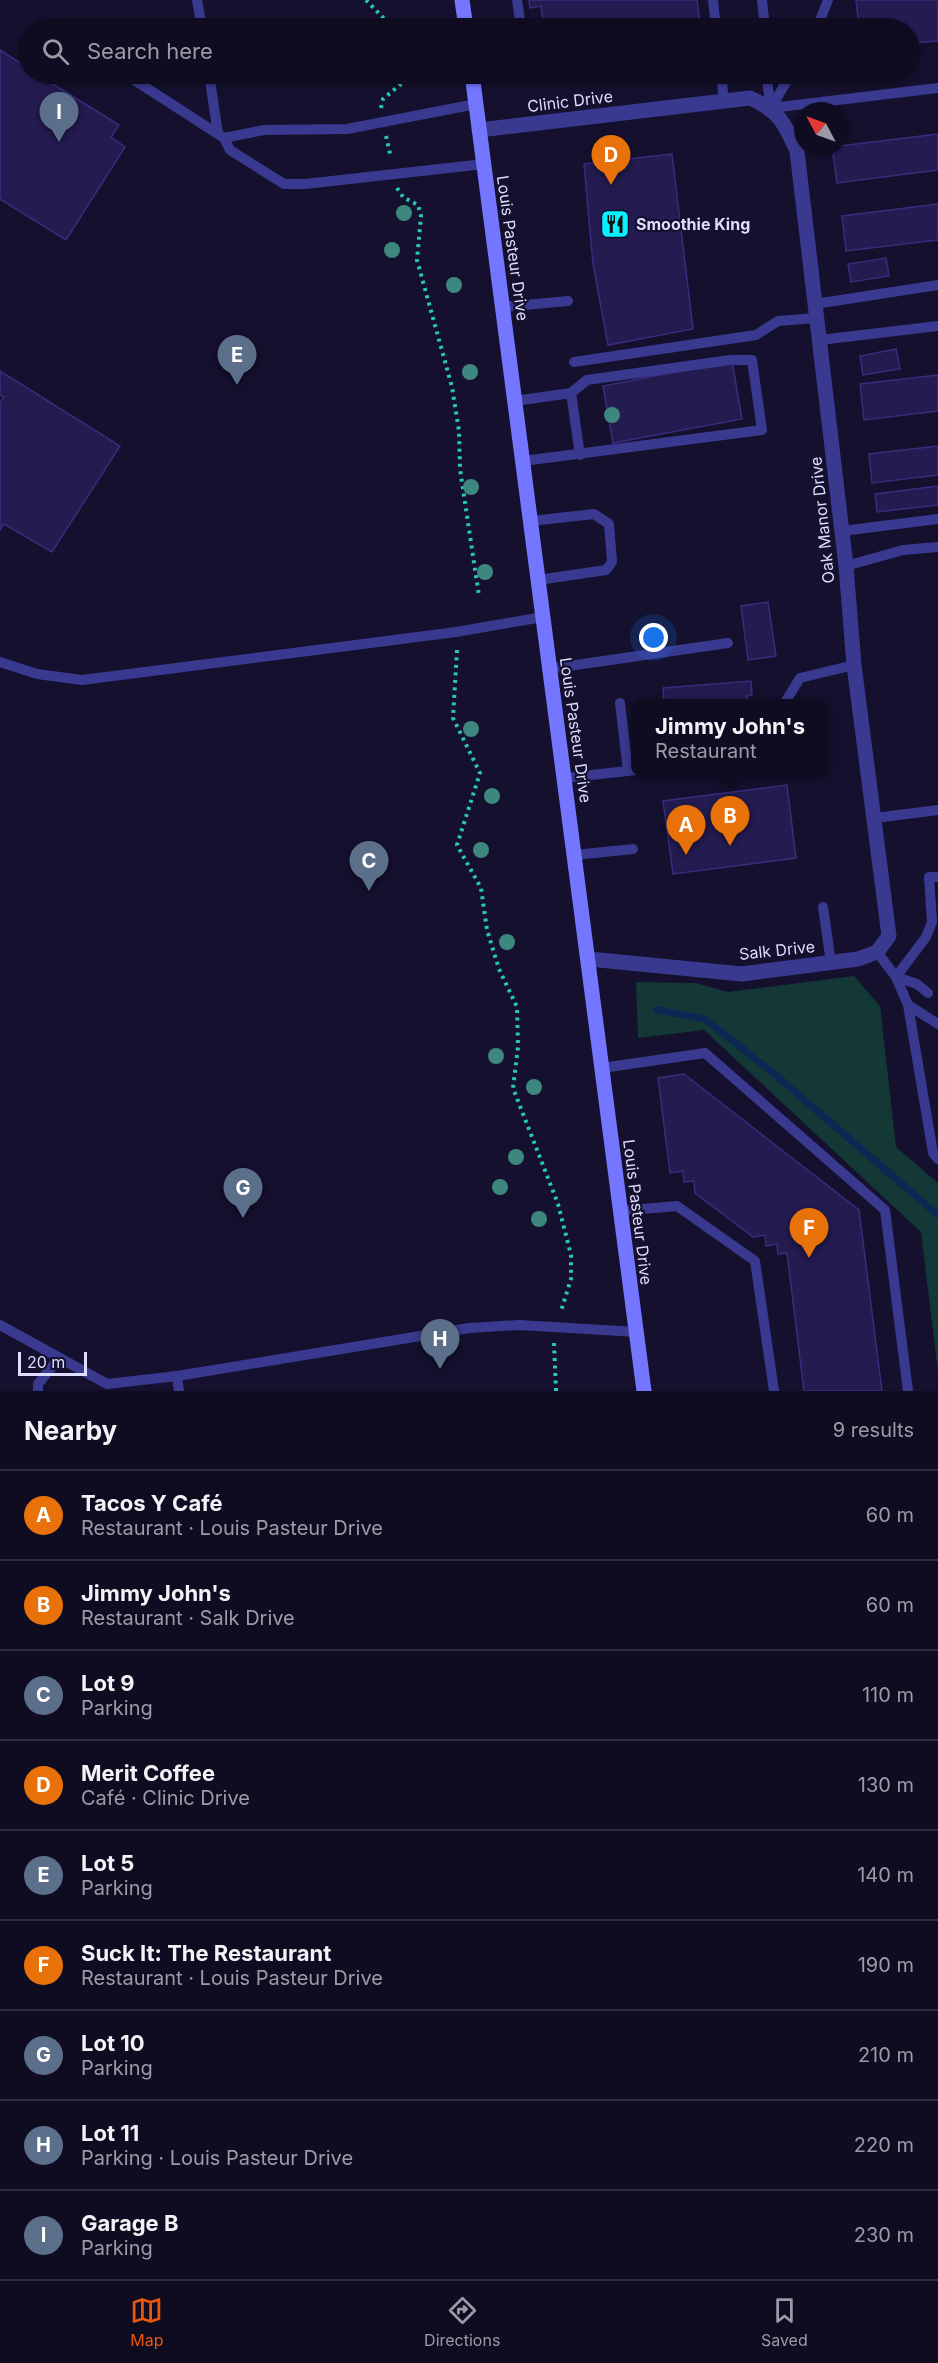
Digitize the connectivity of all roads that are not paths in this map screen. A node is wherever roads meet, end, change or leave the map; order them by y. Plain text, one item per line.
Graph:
1 (197, 0) edge
2 (462, 0) edge
3 (517, 0) edge
4 (713, 0) edge
5 (828, 0) edge
6 (763, 3) edge
7 (200, 18) edge
8 (465, 18) edge
9 (520, 18) edge
10 (716, 18) edge
11 (764, 18) edge
12 (821, 18) edge
13 (140, 84) edge
14 (211, 84) edge
15 (473, 84) edge
16 (723, 84) edge
17 (767, 84) edge
18 (785, 84) edge
19 (938, 88) edge
20 (724, 101) junction
21 (476, 104) junction
22 (771, 108) junction
23 (480, 130) junction
24 (221, 136) junction
25 (484, 164) junction
26 (938, 285) edge
27 (568, 301) dead end
28 (502, 307) junction
29 (816, 311) junction
30 (938, 326) edge
31 (820, 340) junction
32 (574, 362) dead end
33 (571, 393) junction
34 (515, 401) junction
35 (580, 454) junction
36 (523, 461) junction
37 (938, 519) edge
38 (531, 521) junction
39 (842, 531) junction
40 (938, 548) edge
41 (846, 566) junction
42 (538, 580) junction
43 (543, 617) junction
44 (728, 643) dead end
45 (0, 662) edge
46 (854, 665) junction
47 (548, 669) junction
48 (787, 699) edge
49 (620, 703) dead end
50 (631, 764) edge
51 (631, 770) edge
52 (565, 778) junction
53 (938, 810) edge
54 (875, 818) junction
55 (633, 849) dead end
56 (575, 855) junction
57 (938, 877) edge
58 (823, 907) dead end
59 (877, 952) junction
60 (589, 959) junction
61 (831, 963) junction
62 (896, 977) junction
63 (928, 993) dead end
64 (908, 1005) junction
65 (938, 1024) edge
66 (602, 1068) junction
67 (936, 1153) edge
68 (619, 1211) junction
69 (0, 1325) edge
70 (636, 1332) junction
71 (59, 1358) junction
72 (177, 1376) junction
73 (38, 1391) edge
74 (178, 1391) edge
75 (644, 1391) edge
76 (774, 1391) edge
77 (908, 1391) edge

1 - 7 lane
2 - 8 street
3 - 9 lane
4 - 10 lane
5 - 12 lane
6 - 11 lane
13 - 24 lane
14 - 24 lane
15 - 21 street, Louis Pasteur Drive
16 - 20 lane
17 - 22 lane
18 - 22 lane
19 - 22 lane
20 - 22 street, Clinic Drive
20 - 23 street, Clinic Drive
21 - 23 street, Louis Pasteur Drive
21 - 24 lane
22 - 29 street, Oak Manor Drive
23 - 25 street, Louis Pasteur Drive
24 - 25 lane
25 - 28 street, Louis Pasteur Drive
26 - 29 lane
27 - 28 lane
28 - 34 street, Louis Pasteur Drive
29 - 31 street, Oak Manor Drive
29 - 32 lane
30 - 31 lane
31 - 39 street, Oak Manor Drive
33 - 34 lane
33 - 35 lane
33 - 35 lane
34 - 36 street, Louis Pasteur Drive
35 - 36 lane
36 - 38 street, Louis Pasteur Drive
37 - 39 lane
38 - 42 street, Louis Pasteur Drive
38 - 42 lane
39 - 41 street, Oak Manor Drive
40 - 41 lane
41 - 46 street, Oak Manor Drive
42 - 43 street, Louis Pasteur Drive
43 - 45 lane
43 - 47 street, Louis Pasteur Drive
44 - 47 lane
46 - 48 lane
46 - 54 street, Oak Manor Drive
47 - 52 street, Louis Pasteur Drive
49 - 50 lane
51 - 52 lane
52 - 56 street, Louis Pasteur Drive
53 - 54 lane
54 - 59 street, Oak Manor Drive
55 - 56 lane
56 - 60 street, Louis Pasteur Drive
57 - 62 lane
58 - 61 lane
59 - 61 street, Salk Drive
59 - 62 lane
60 - 61 street, Salk Drive
60 - 66 street, Louis Pasteur Drive
62 - 63 lane
62 - 64 lane
64 - 65 lane
64 - 67 lane
66 - 68 street, Louis Pasteur Drive
66 - 77 lane
68 - 70 street, Louis Pasteur Drive
68 - 76 lane
69 - 71 lane
70 - 72 lane
70 - 75 street, Louis Pasteur Drive
71 - 72 lane
71 - 73 lane
72 - 74 lane

